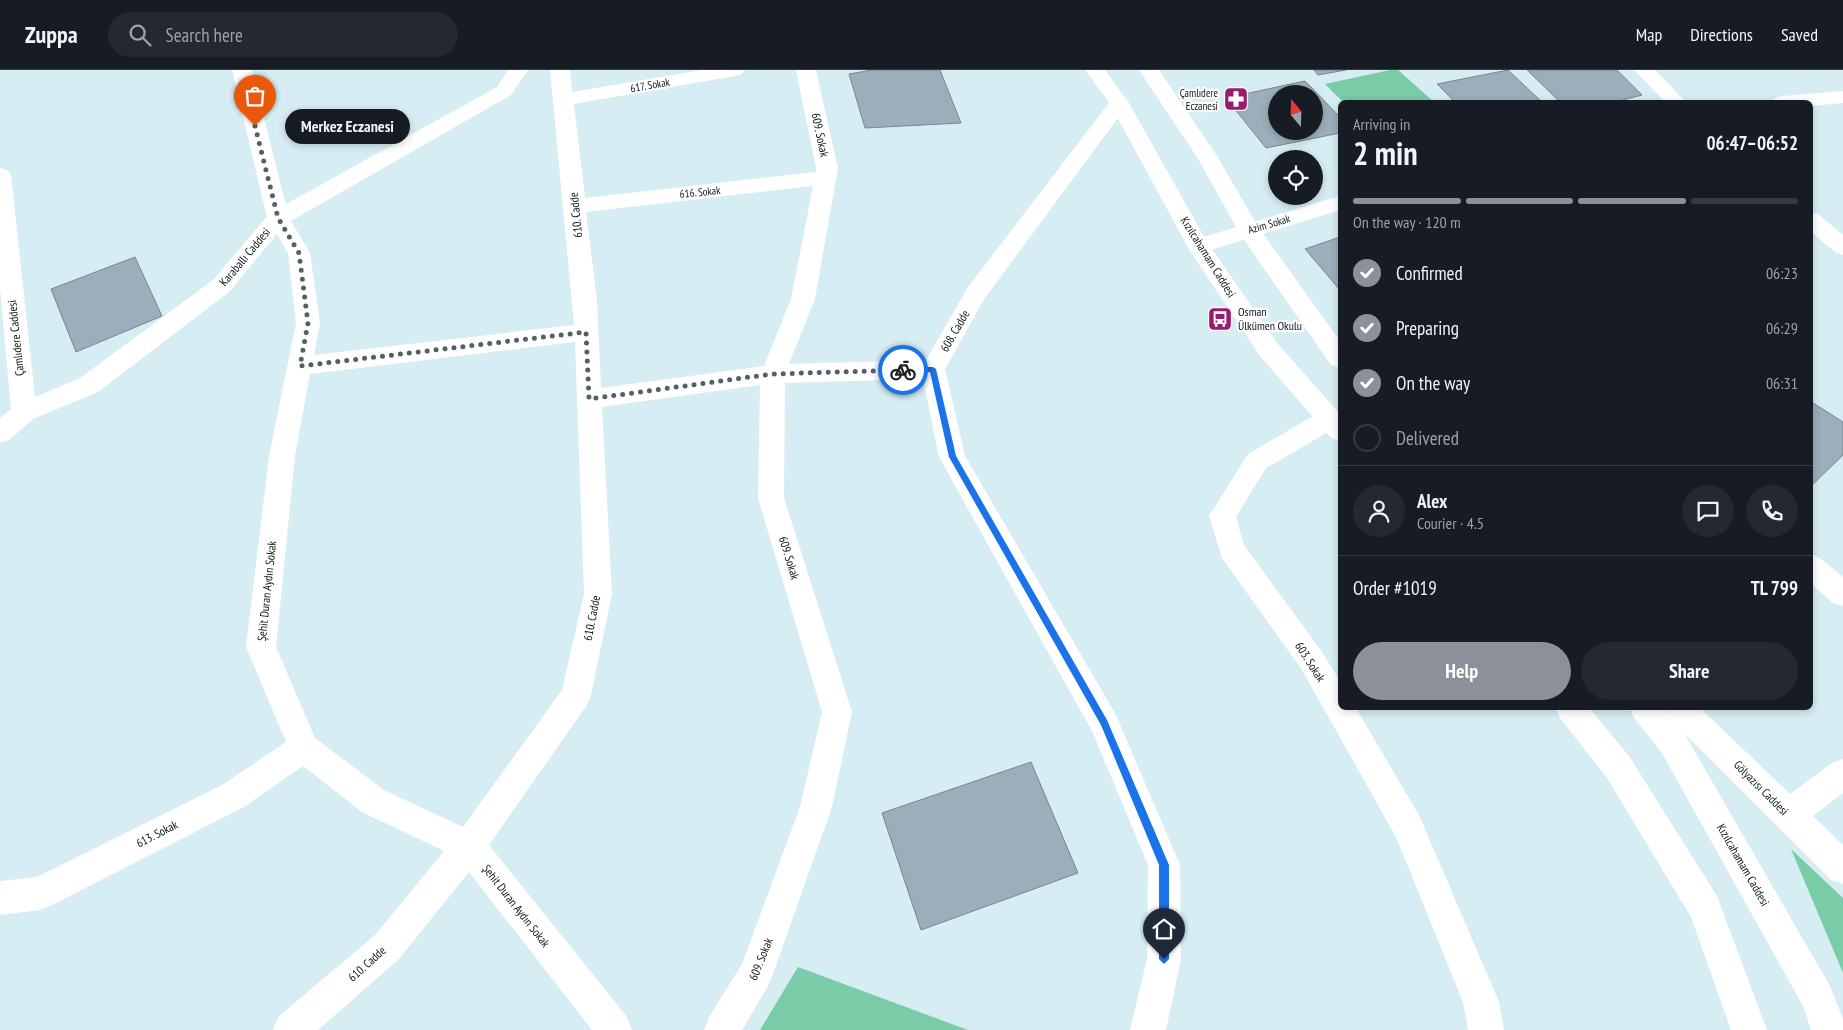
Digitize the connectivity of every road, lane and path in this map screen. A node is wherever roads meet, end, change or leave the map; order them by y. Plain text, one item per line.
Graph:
1 (243, 70) edge
2 (518, 70) edge
3 (560, 70) edge
4 (735, 70) edge
5 (806, 70) edge
6 (1095, 70) edge
7 (1149, 70) edge
8 (1644, 70) edge
9 (1843, 98) edge
10 (564, 100) junction
11 (1674, 100) edge
12 (1812, 100) edge
13 (1119, 103) junction
14 (0, 175) edge
15 (825, 178) junction
16 (1338, 204) edge
17 (575, 206) junction
18 (278, 218) junction
19 (1813, 222) edge
20 (1248, 229) junction
21 (3, 244) edge
22 (1198, 246) junction
23 (1843, 247) edge
24 (586, 332) junction
25 (9, 356) edge
26 (1338, 356) edge
27 (300, 366) junction
28 (933, 369) junction
29 (772, 374) junction
30 (589, 399) junction
31 (24, 412) junction
32 (1335, 425) edge
33 (0, 433) edge
34 (1813, 569) edge
35 (1843, 594) edge
36 (1338, 706) edge
37 (1341, 710) edge
38 (1574, 710) edge
39 (1647, 710) edge
40 (1682, 710) edge
41 (304, 748) junction
42 (1843, 774) edge
43 (1788, 815) junction
44 (469, 846) junction
45 (1843, 868) edge
46 (0, 898) edge
47 (292, 1030) edge
48 (614, 1030) edge
49 (722, 1030) edge
50 (1148, 1030) edge
51 (1486, 1030) edge
52 (1750, 1030) edge
53 (1829, 1030) edge

1 - 18 street, Şehit Duran Aydın Sokak
2 - 18 street, Karaballı Caddesi
3 - 10 street, 610. Cadde
4 - 10 street, 617. Sokak
5 - 15 street, 609. Sokak
6 - 13 street, Kızılcahamam Caddesi
7 - 20 street
8 - 11 street
9 - 12 street
10 - 17 street, 610. Cadde
13 - 22 street, Kızılcahamam Caddesi
13 - 28 street, 608. Cadde
14 - 21 street, Çamlıdere Caddesi
15 - 17 street, 616. Sokak
15 - 29 street, 609. Sokak
16 - 20 street, Azim Sokak
17 - 24 street, 610. Cadde
18 - 27 street, Şehit Duran Aydın Sokak
18 - 31 street, Karaballı Caddesi
19 - 23 street
20 - 22 street, Azim Sokak
20 - 26 street
21 - 25 street, Çamlıdere Caddesi
22 - 32 street, Kızılcahamam Caddesi
24 - 27 street
24 - 30 street, 610. Cadde
25 - 31 street, Çamlıdere Caddesi
27 - 41 street, Şehit Duran Aydın Sokak
28 - 29 street
28 - 50 street
29 - 30 street
29 - 49 street, 609. Sokak
30 - 44 street, 610. Cadde
31 - 33 street, Karaballı Caddesi
32 - 36 street, 603. Sokak
34 - 35 street
37 - 51 street, 603. Sokak
38 - 52 street
39 - 53 street, Kızılcahamam Caddesi
40 - 43 street, Gölyazısı Caddesi
41 - 44 street, Şehit Duran Aydın Sokak
41 - 46 street, 613. Sokak
42 - 43 street
43 - 45 street, Gölyazısı Caddesi
44 - 47 street, 610. Cadde
44 - 48 street, Şehit Duran Aydın Sokak

